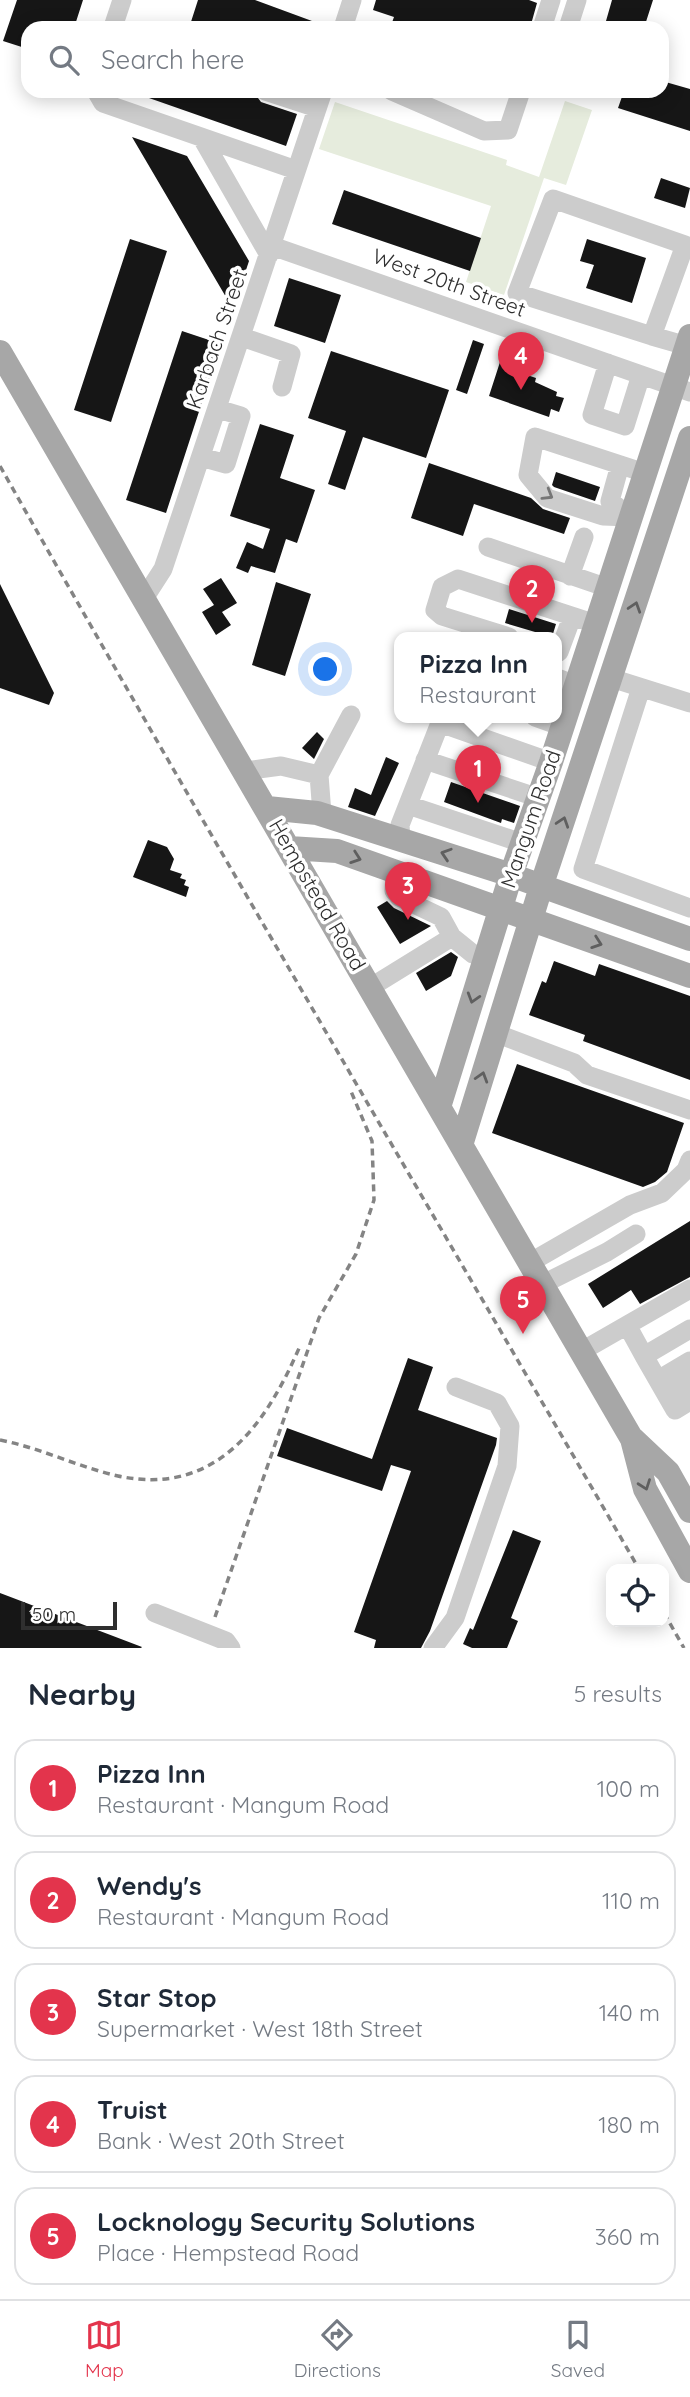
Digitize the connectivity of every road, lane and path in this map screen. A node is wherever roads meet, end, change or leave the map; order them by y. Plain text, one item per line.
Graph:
1 (122, 0) edge
2 (352, 0) edge
3 (551, 0) edge
4 (577, 0) edge
5 (115, 21) edge
6 (345, 21) edge
7 (544, 21) edge
8 (570, 21) edge
9 (100, 98) edge
10 (408, 98) edge
11 (519, 98) edge
12 (320, 100) edge
13 (202, 138) junction
14 (296, 170) junction
15 (687, 246) edge
16 (270, 251) junction
17 (652, 336) junction
18 (242, 337) junction
19 (688, 341) edge
20 (0, 352) edge
21 (608, 363) junction
22 (641, 375) junction
23 (282, 387) dead end
24 (682, 389) edge
25 (690, 438) edge
26 (620, 465) junction
27 (645, 473) junction
28 (630, 517) junction
29 (584, 537) dead end
30 (488, 547) dead end
31 (570, 576) junction
32 (607, 589) junction
33 (145, 597) junction
34 (572, 617) junction
35 (596, 625) junction
36 (493, 632) edge
37 (562, 642) edge
38 (562, 658) edge
39 (574, 674) edge
40 (610, 681) junction
41 (641, 688) junction
42 (562, 693) edge
43 (690, 703) edge
44 (351, 715) dead end
45 (545, 723) edge
46 (425, 760) junction
47 (551, 762) junction
48 (245, 771) junction
49 (319, 775) junction
50 (539, 797) junction
51 (408, 805) junction
52 (267, 808) junction
53 (322, 814) junction
54 (401, 840) junction
55 (523, 843) junction
56 (289, 848) junction
57 (395, 872) junction
58 (511, 875) junction
59 (541, 887) junction
60 (690, 908) edge
61 (500, 909) junction
62 (532, 920) junction
63 (452, 937) junction
64 (690, 939) edge
65 (485, 958) junction
66 (690, 976) edge
67 (371, 987) junction
68 (495, 1033) junction
69 (440, 1104) junction
70 (690, 1110) edge
71 (462, 1142) junction
72 (690, 1160) edge
73 (636, 1234) dead end
74 (537, 1273) junction
75 (690, 1289) edge
76 (628, 1325) junction
77 (690, 1329) edge
78 (582, 1351) junction
79 (644, 1356) junction
80 (690, 1361) edge
81 (690, 1381) edge
82 (456, 1387) dead end
83 (662, 1387) junction
84 (690, 1401) edge
85 (632, 1439) junction
86 (690, 1511) edge
87 (690, 1571) edge
88 (155, 1613) dead end
89 (231, 1648) edge
90 (433, 1648) edge

1 - 5 street
2 - 6 street
3 - 7 street
4 - 8 street
9 - 13 street
10 - 11 street
12 - 14 street, Karbach Street
13 - 14 street
13 - 16 street
14 - 16 street, Karbach Street
15 - 17 street
15 - 17 street
16 - 18 street, Karbach Street
16 - 21 street, West 20th Street
17 - 19 street
18 - 23 street
18 - 33 street, Karbach Street
19 - 24 main road, Mangum Road
20 - 33 main road, Hempstead Road
21 - 22 street, West 20th Street
21 - 22 street
22 - 24 street, West 20th Street
24 - 27 main road, Mangum Road
40 -> 25 main road, Mangum Road
26 - 27 street
26 - 28 street
26 -> 28 street
27 - 28 main road, Mangum Road
28 - 32 main road, Mangum Road
29 - 31 street
30 - 31 street
31 - 32 street
32 - 35 main road, Mangum Road
33 - 48 main road, Hempstead Road
34 - 35 street
34 - 36 street
34 - 37 street
35 - 39 main road, Mangum Road
38 - 39 street
39 - 40 main road
39 - 42 main road, Mangum Road
40 - 41 street
59 -> 40 main road, Mangum Road
41 - 43 street
41 - 60 street
44 - 49 street
45 - 47 main road, Mangum Road
46 - 47 street
46 - 50 street
46 - 51 street
47 - 50 main road, Mangum Road
48 - 49 street
48 - 52 main road, Hempstead Road
49 - 53 street
50 - 55 main road, Mangum Road
51 - 54 street
51 - 55 street
52 - 53 main road
52 - 56 main road, Hempstead Road
53 - 54 main road
54 - 57 main road
58 -> 54 main road
55 - 58 main road, Mangum Road
56 -> 57 main road
56 - 67 main road, Hempstead Road
57 - 61 main road
57 - 63 street
58 - 59 main road
58 - 61 main road, Mangum Road
59 - 62 main road, Mangum Road
59 - 64 main road
61 - 62 main road
61 - 65 main road, Mangum Road
62 -> 66 main road
62 - 68 main road, Mangum Road
63 - 65 street
63 - 67 street
65 -> 69 main road, Mangum Road
67 - 69 main road, Hempstead Road
68 - 70 street
71 -> 68 main road, Mangum Road
69 - 71 main road, Hempstead Road
71 - 74 main road, Hempstead Road
72 - 74 street
73 - 74 street
74 - 78 main road, Hempstead Road
75 - 76 street
76 - 78 street
76 - 79 street
77 - 79 street
78 - 85 main road, Hempstead Road
79 - 83 street
80 - 83 street
81 - 83 street
82 - 90 street
83 - 84 street
85 - 86 main road, Hempstead Road
85 -> 87 main road, Hempstead Road
88 - 89 street

